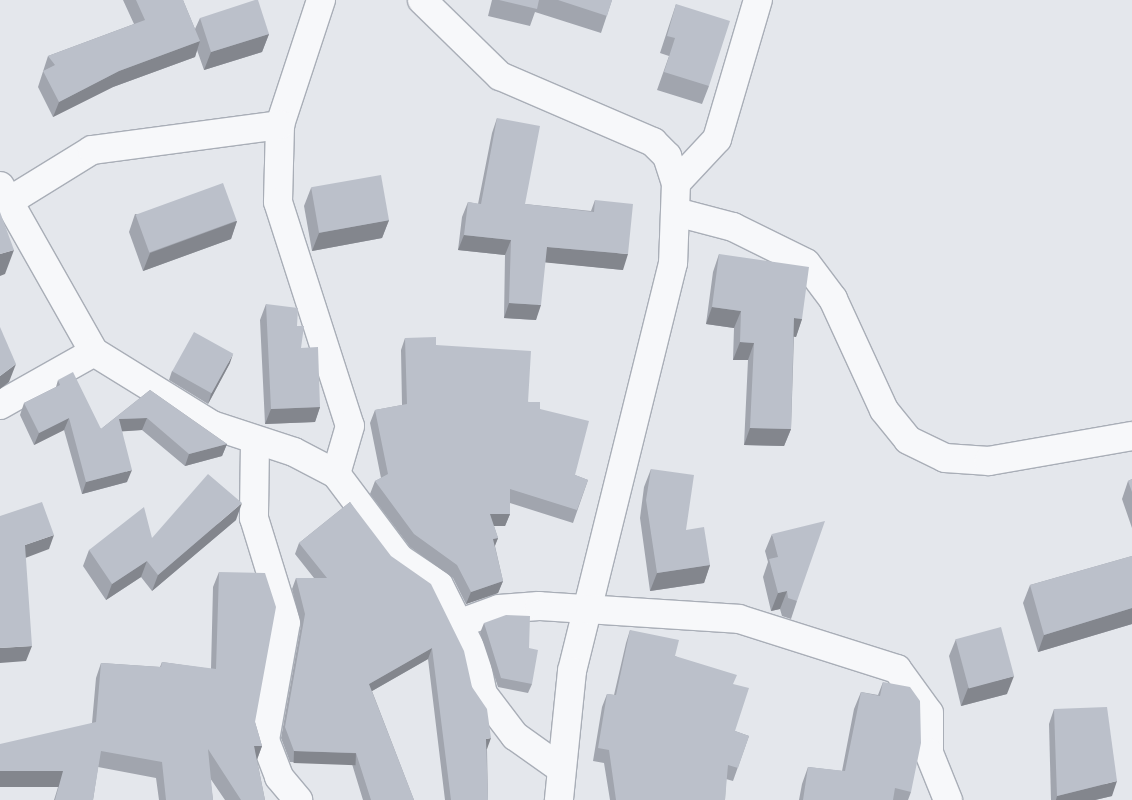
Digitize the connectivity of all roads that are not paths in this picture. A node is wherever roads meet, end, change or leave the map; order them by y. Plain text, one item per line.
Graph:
1 (320, 0) edge
2 (422, 0) edge
3 (758, 0) edge
4 (280, 125) junction
5 (676, 183) junction
6 (6, 193) edge
7 (676, 212) junction
8 (94, 352) junction
9 (0, 405) edge
10 (1132, 436) edge
11 (255, 442) junction
12 (336, 474) junction
13 (586, 608) junction
14 (461, 623) junction
15 (560, 768) junction
16 (298, 800) edge
17 (559, 800) edge
18 (948, 800) edge

1 - 4 street
2 - 5 street
3 - 5 street
4 - 6 street
4 - 12 street
5 - 7 street
6 - 8 street
7 - 10 street
7 - 13 street
8 - 9 street
8 - 11 street
11 - 12 street
11 - 16 street
12 - 14 street
13 - 14 street
13 - 15 street
13 - 18 street
14 - 15 street
15 - 17 street

